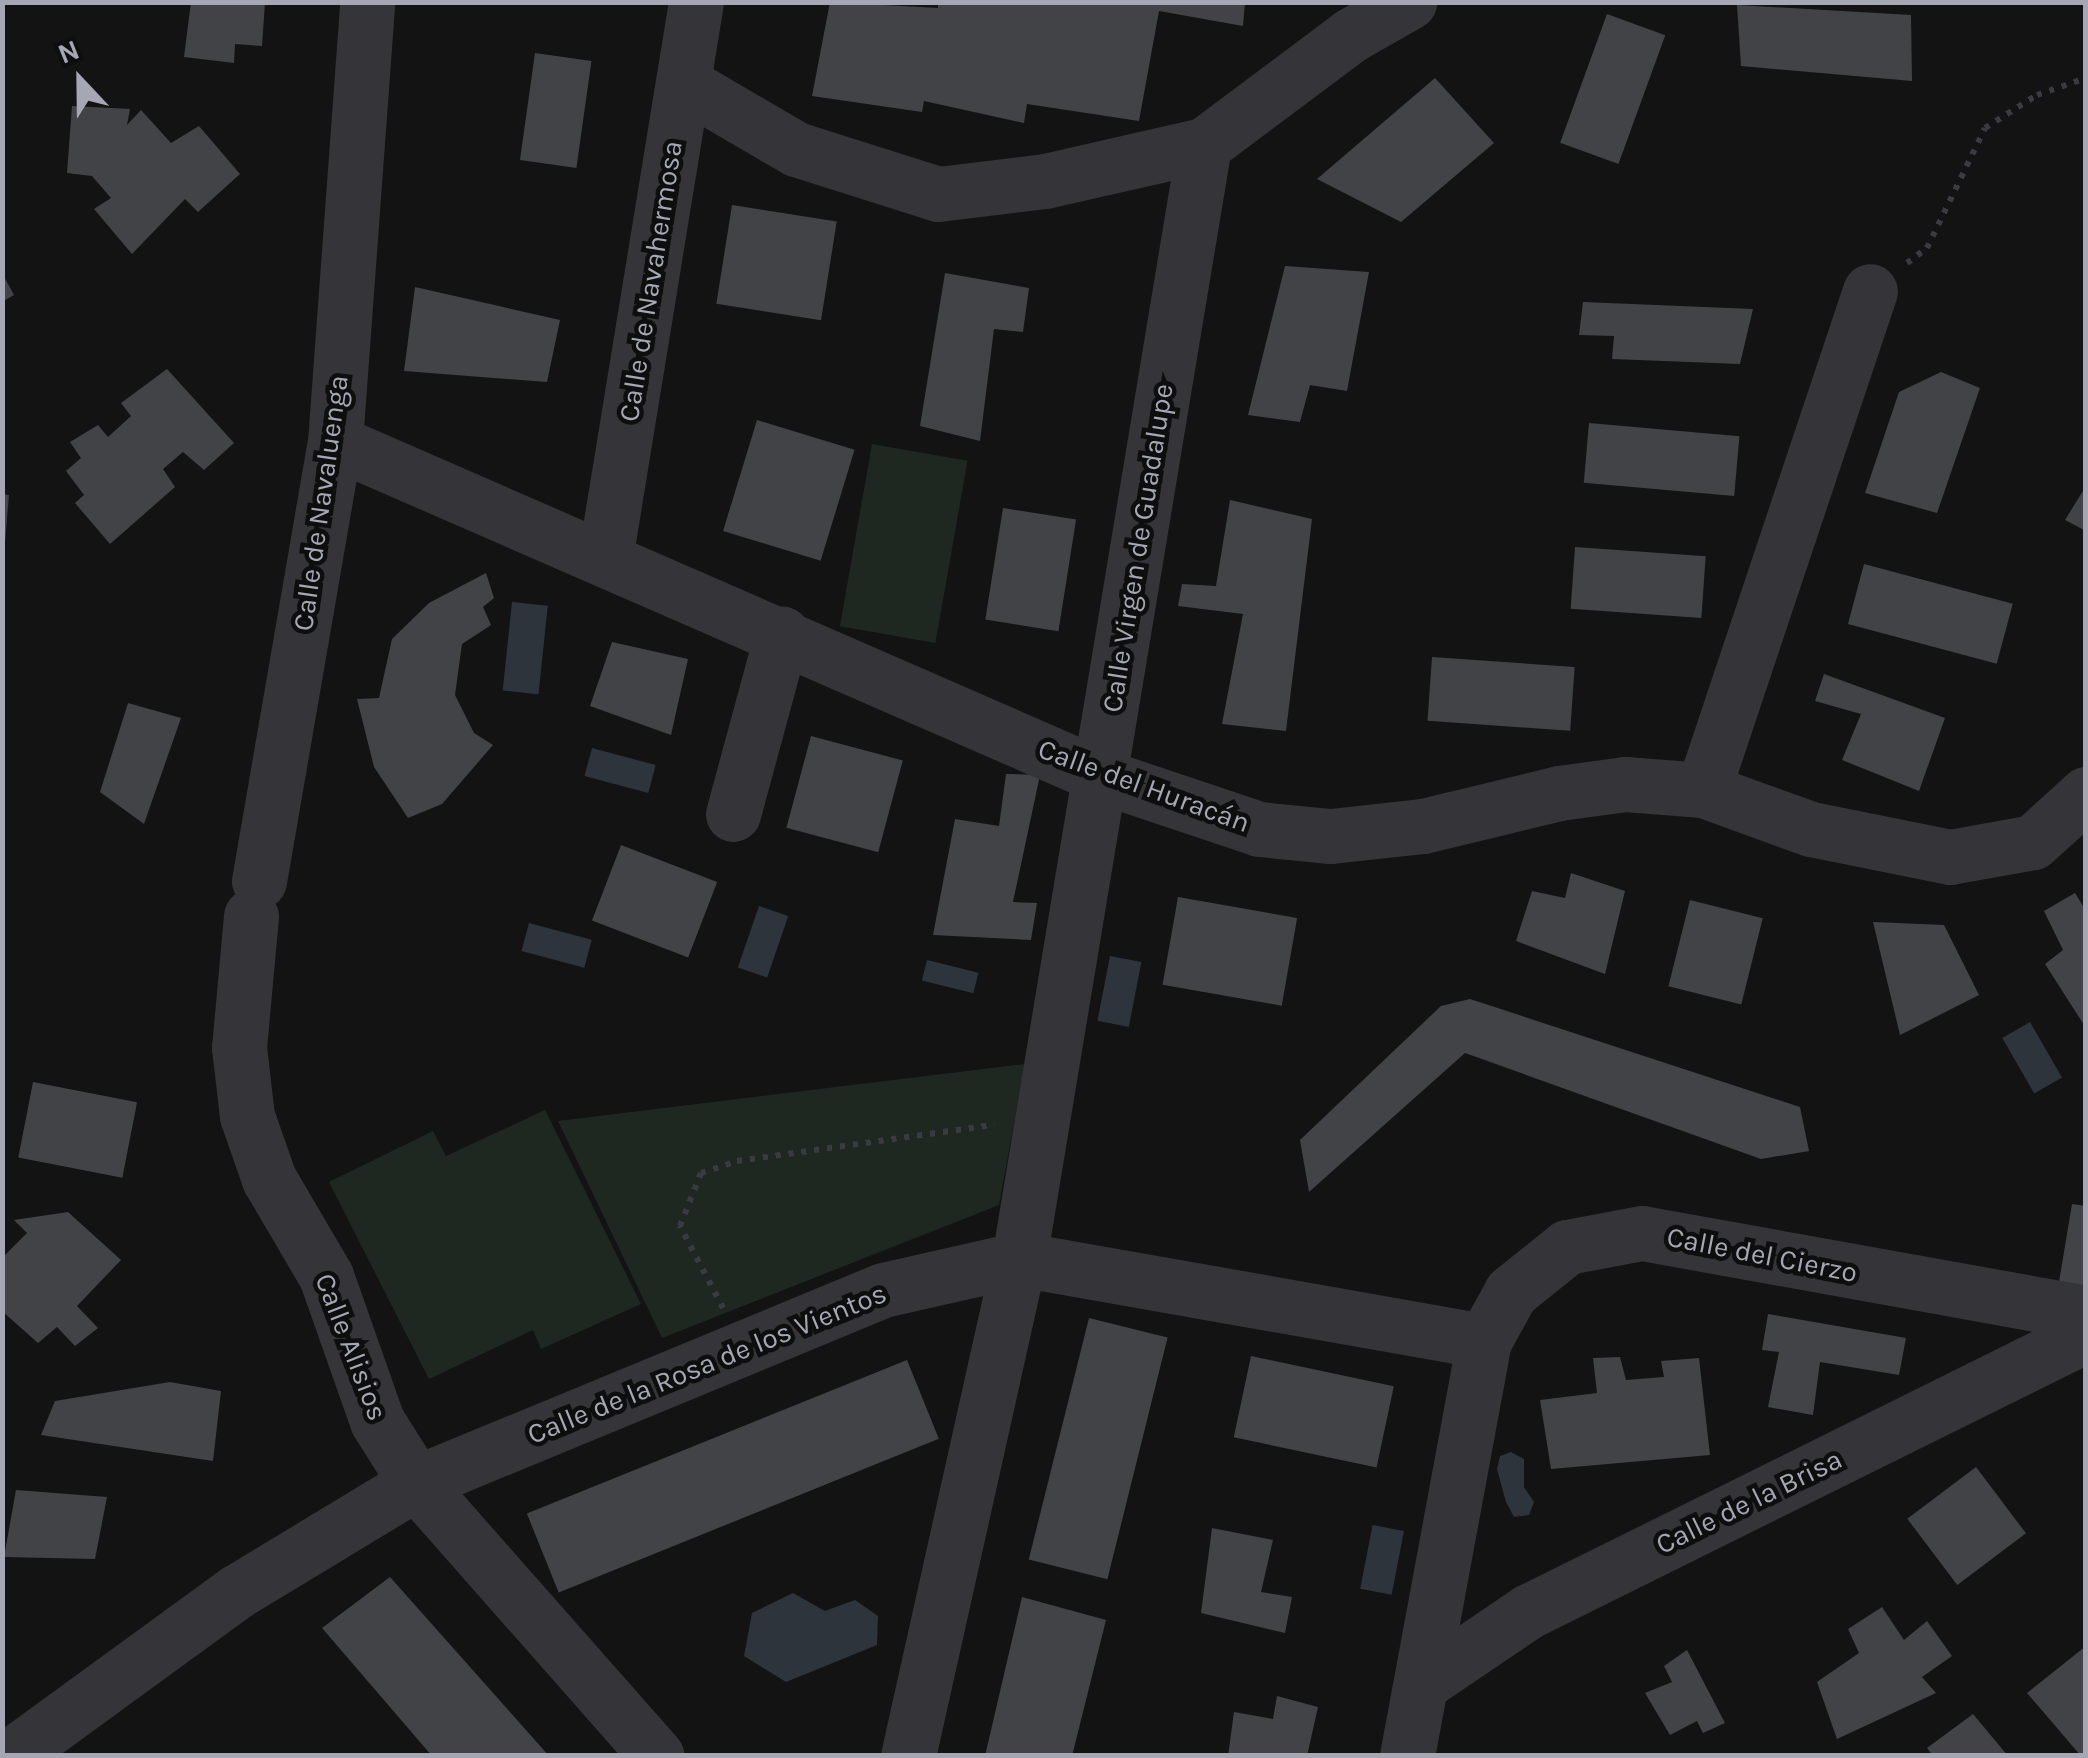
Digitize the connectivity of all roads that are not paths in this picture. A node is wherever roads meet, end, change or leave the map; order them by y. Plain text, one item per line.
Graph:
1 (367, 2) edge
2 (696, 2) edge
3 (1409, 2) edge
4 (683, 83) junction
5 (1204, 145) junction
6 (1870, 291) road end
7 (336, 442) junction
8 (605, 559) junction
9 (782, 634) junction
10 (1101, 776) junction
11 (1703, 790) junction
12 (2086, 794) edge
13 (733, 814) dead end
14 (255, 898) joint
15 (1019, 1260) junction
16 (2086, 1313) edge
17 (2086, 1335) edge
18 (1484, 1341) junction
19 (416, 1483) junction
20 (1421, 1684) junction
21 (44, 1746) edge
22 (656, 1756) edge
23 (908, 1756) edge
24 (1407, 1756) edge

1 - 7 street, Calle de Navaluenga
2 - 4 street, Calle de Navahermosa
3 - 5 street
4 - 5 street
4 - 8 street, Calle de Navahermosa
5 - 10 street, Calle Virgen de Guadalupe
6 - 11 street
7 - 8 street, Calle del Huracán
7 - 14 street, Calle de Navaluenga
8 - 9 street, Calle del Huracán
9 - 10 street, Calle del Huracán
9 - 13 street
10 - 11 street, Calle del Huracán
10 - 15 street, Calle Virgen de Guadalupe
11 - 12 street, Calle del Huracán
14 - 19 street, Calle Alisios
15 - 18 street, Calle de la Rosa de los Vientos
15 - 19 street, Calle de la Rosa de los Vientos
15 - 23 street
16 - 18 street, Calle del Cierzo
17 - 20 street, Calle de la Brisa
18 - 20 street, Calle del Cierzo
19 - 21 street, Calle de la Rosa de los Vientos
19 - 22 street, Calle Alisios
20 - 24 street, Calle del Cierzo

